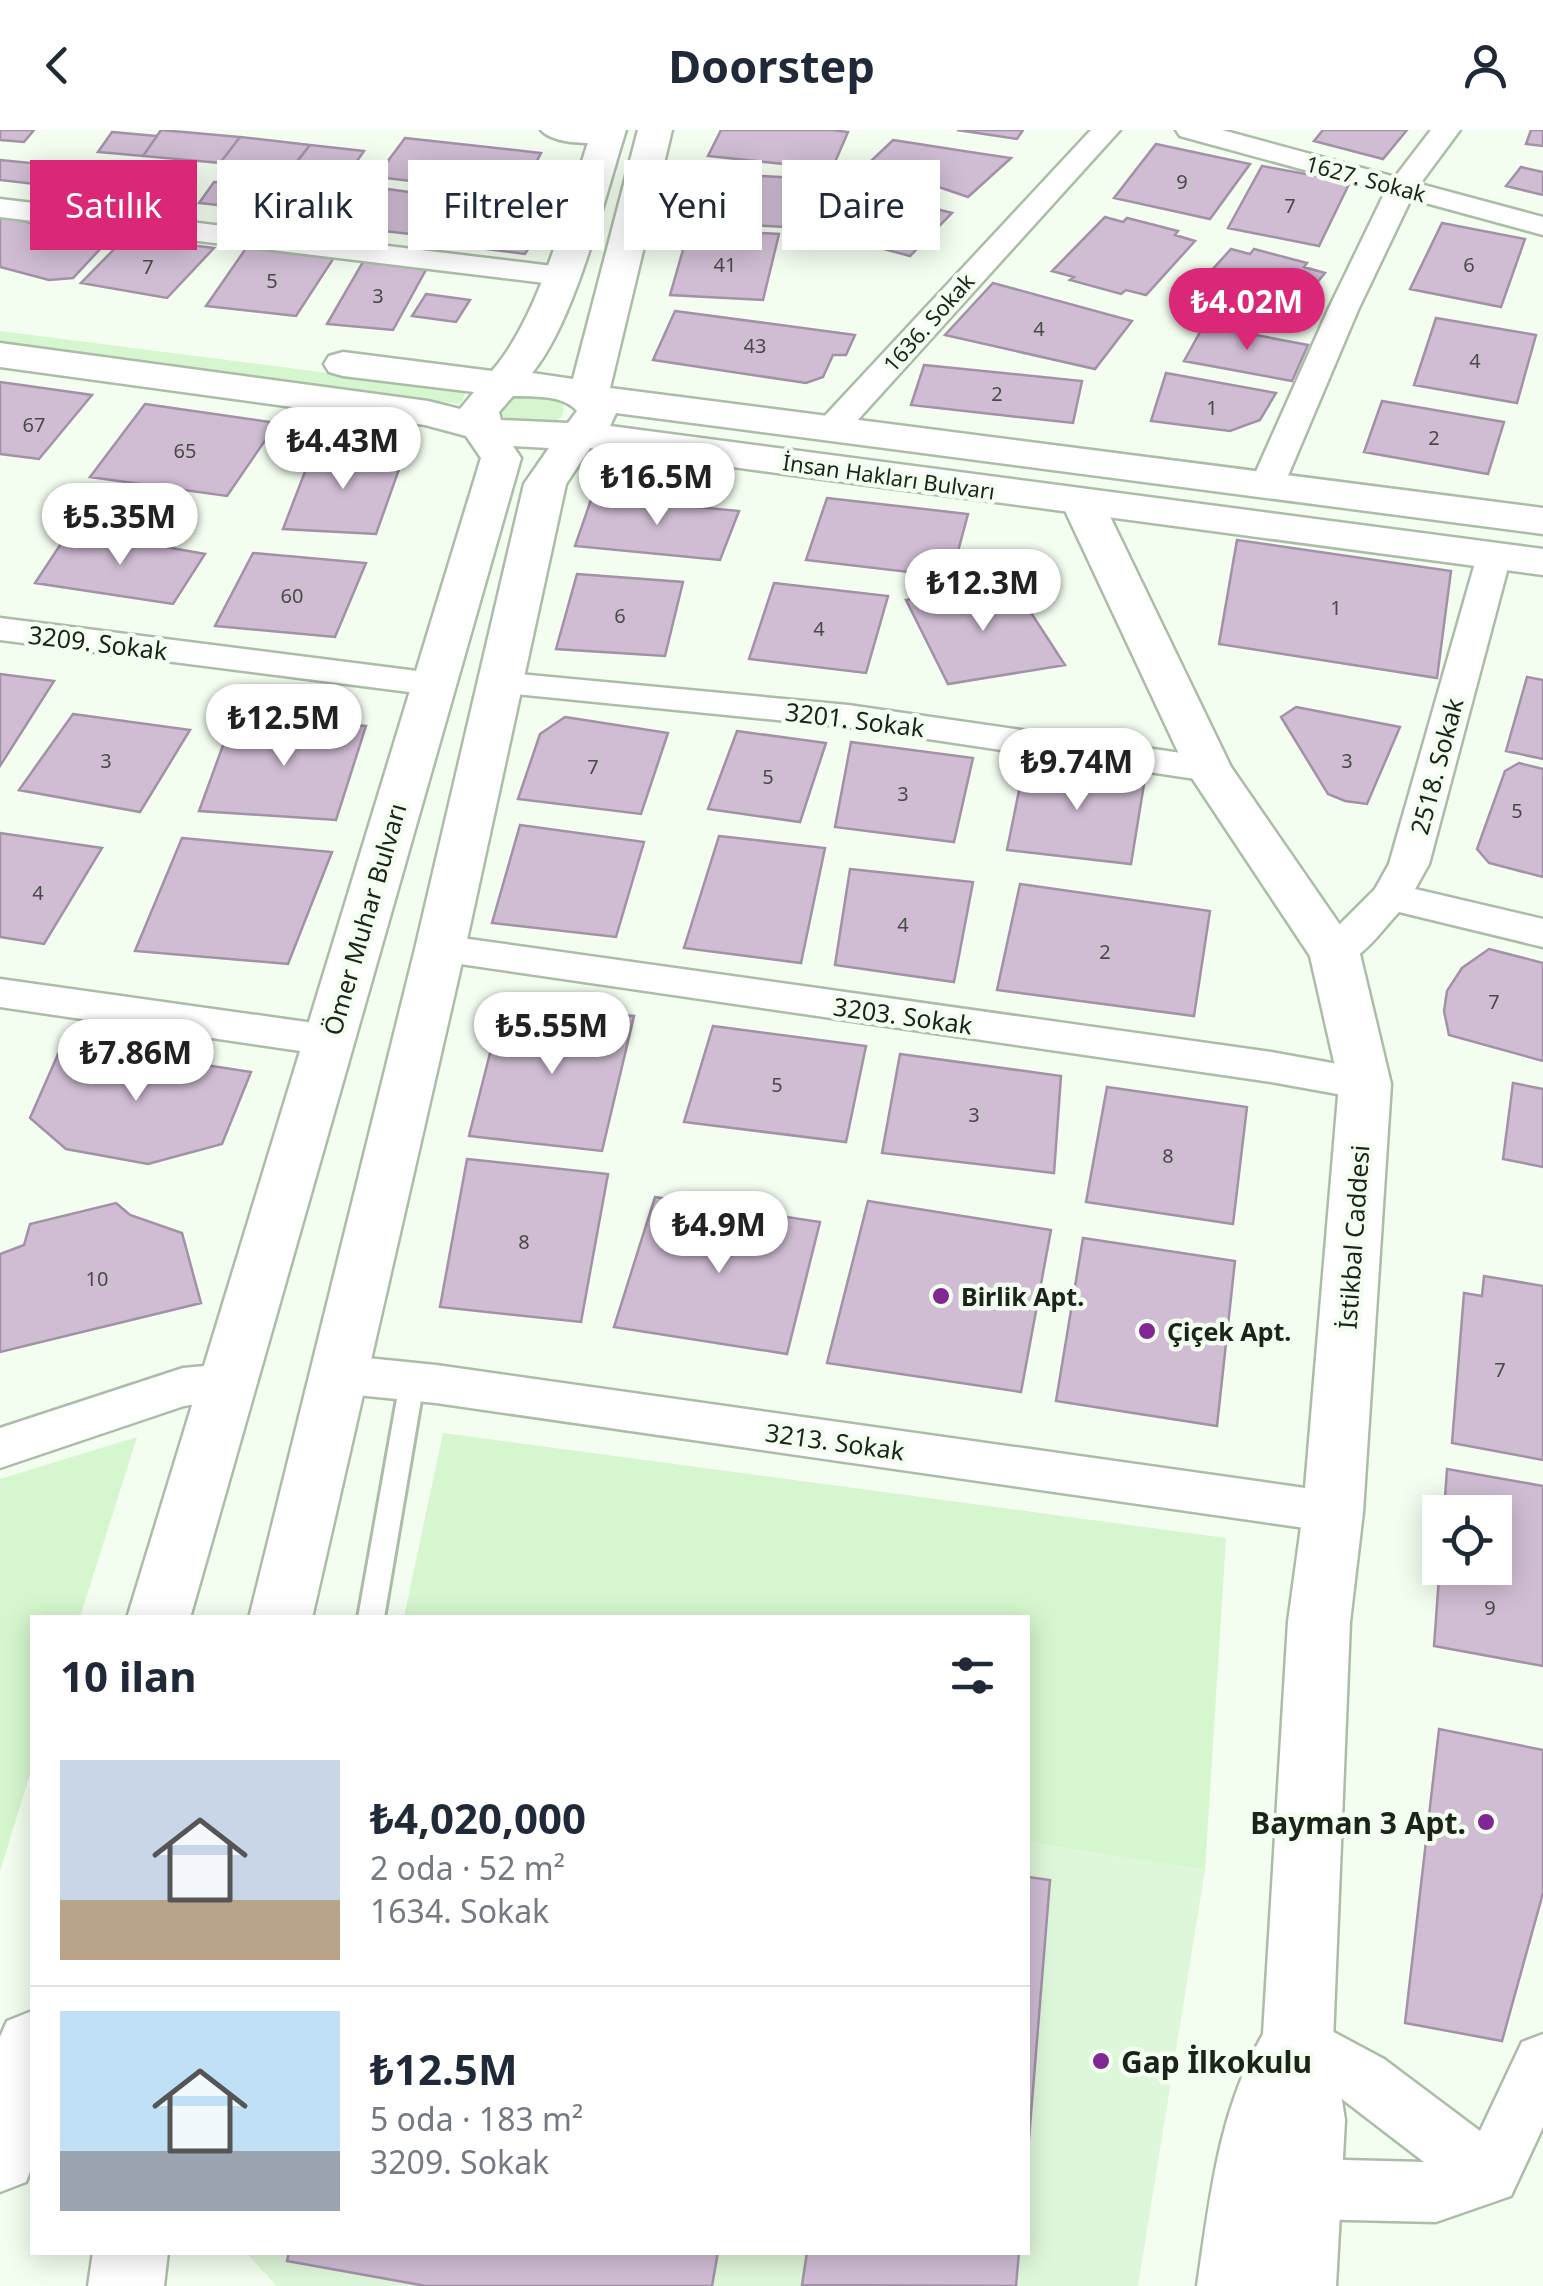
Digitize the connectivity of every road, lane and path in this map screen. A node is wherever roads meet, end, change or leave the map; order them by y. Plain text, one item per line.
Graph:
1 (556, 130) edge
2 (656, 130) edge
3 (1106, 130) edge
4 (1190, 130) edge
5 (1446, 130) edge
6 (608, 132) edge
7 (1402, 188) junction
8 (0, 208) edge
9 (1543, 226) edge
10 (561, 276) junction
11 (0, 321) edge
12 (251, 352) dead end
13 (0, 354) edge
14 (309, 360) dead end
15 (502, 384) junction
16 (583, 416) junction
17 (833, 427) junction
18 (483, 431) junction
19 (1267, 484) junction
20 (1082, 502) junction
21 (1543, 522) edge
22 (1494, 556) junction
23 (1543, 562) edge
24 (0, 629) edge
25 (498, 683) junction
26 (434, 684) junction
27 (1210, 769) junction
28 (1391, 897) junction
29 (1543, 933) edge
30 (440, 949) junction
31 (1335, 954) junction
32 (0, 993) edge
33 (328, 1040) junction
34 (1365, 1084) junction
35 (336, 1374) junction
36 (412, 1382) junction
37 (227, 1383) junction
38 (0, 1448) edge
39 (1333, 1512) junction
40 (159, 1615) edge
41 (281, 1615) edge
42 (372, 1615) edge
43 (1298, 2041) junction
44 (30, 2053) edge
45 (1543, 2062) edge
46 (0, 2156) edge
47 (1490, 2174) junction
48 (1304, 2189) junction
49 (131, 2255) edge
50 (126, 2286) edge
51 (1234, 2286) edge
52 (1298, 2286) edge

1 - 6 street
2 - 16 main road
3 - 17 street, 1636. Sokak
4 - 7 street, 1627. Sokak
5 - 7 street
6 - 10 main road
7 - 9 street, 1627. Sokak
7 - 19 street
8 - 10 street
10 - 15 main road
11 - 12 main road
13 - 18 main road, İnsan Hakları Bulvarı
14 - 15 main road, İnsan Hakları Bulvarı
15 - 16 main road, İnsan Hakları Bulvarı
15 - 18 main road
16 - 17 main road, İnsan Hakları Bulvarı
16 - 18 main road, İnsan Hakları Bulvarı
16 - 20 main road, İnsan Hakları Bulvarı
16 - 25 main road
17 - 19 main road, İnsan Hakları Bulvarı
18 - 26 main road, Ömer Muhar Bulvarı
19 - 21 main road, İnsan Hakları Bulvarı
20 - 22 main road, İnsan Hakları Bulvarı
20 - 27 main road, İstikbal Caddesi
22 - 23 main road, İnsan Hakları Bulvarı
22 - 28 street, 2518. Sokak
24 - 26 street, 3209. Sokak
25 - 27 street, 3201. Sokak
25 - 30 main road
26 - 33 main road, Ömer Muhar Bulvarı
27 - 31 main road, İstikbal Caddesi
28 - 29 street
28 - 31 street, 2518. Sokak
30 - 34 street, 3203. Sokak
30 - 35 main road
31 - 34 main road, İstikbal Caddesi
32 - 33 street
33 - 37 main road, Ömer Muhar Bulvarı
34 - 39 main road, İstikbal Caddesi
35 - 36 street, 3213. Sokak
35 - 41 main road
36 - 39 street, 3213. Sokak
36 - 42 lane
37 - 38 street
37 - 40 main road, Ömer Muhar Bulvarı
39 - 43 main road, İstikbal Caddesi
43 - 47 street
43 - 48 main road, İstikbal Caddesi
43 - 51 main road
44 - 46 main road
45 - 47 street
47 - 48 street
48 - 52 main road, İstikbal Caddesi
49 - 50 main road

